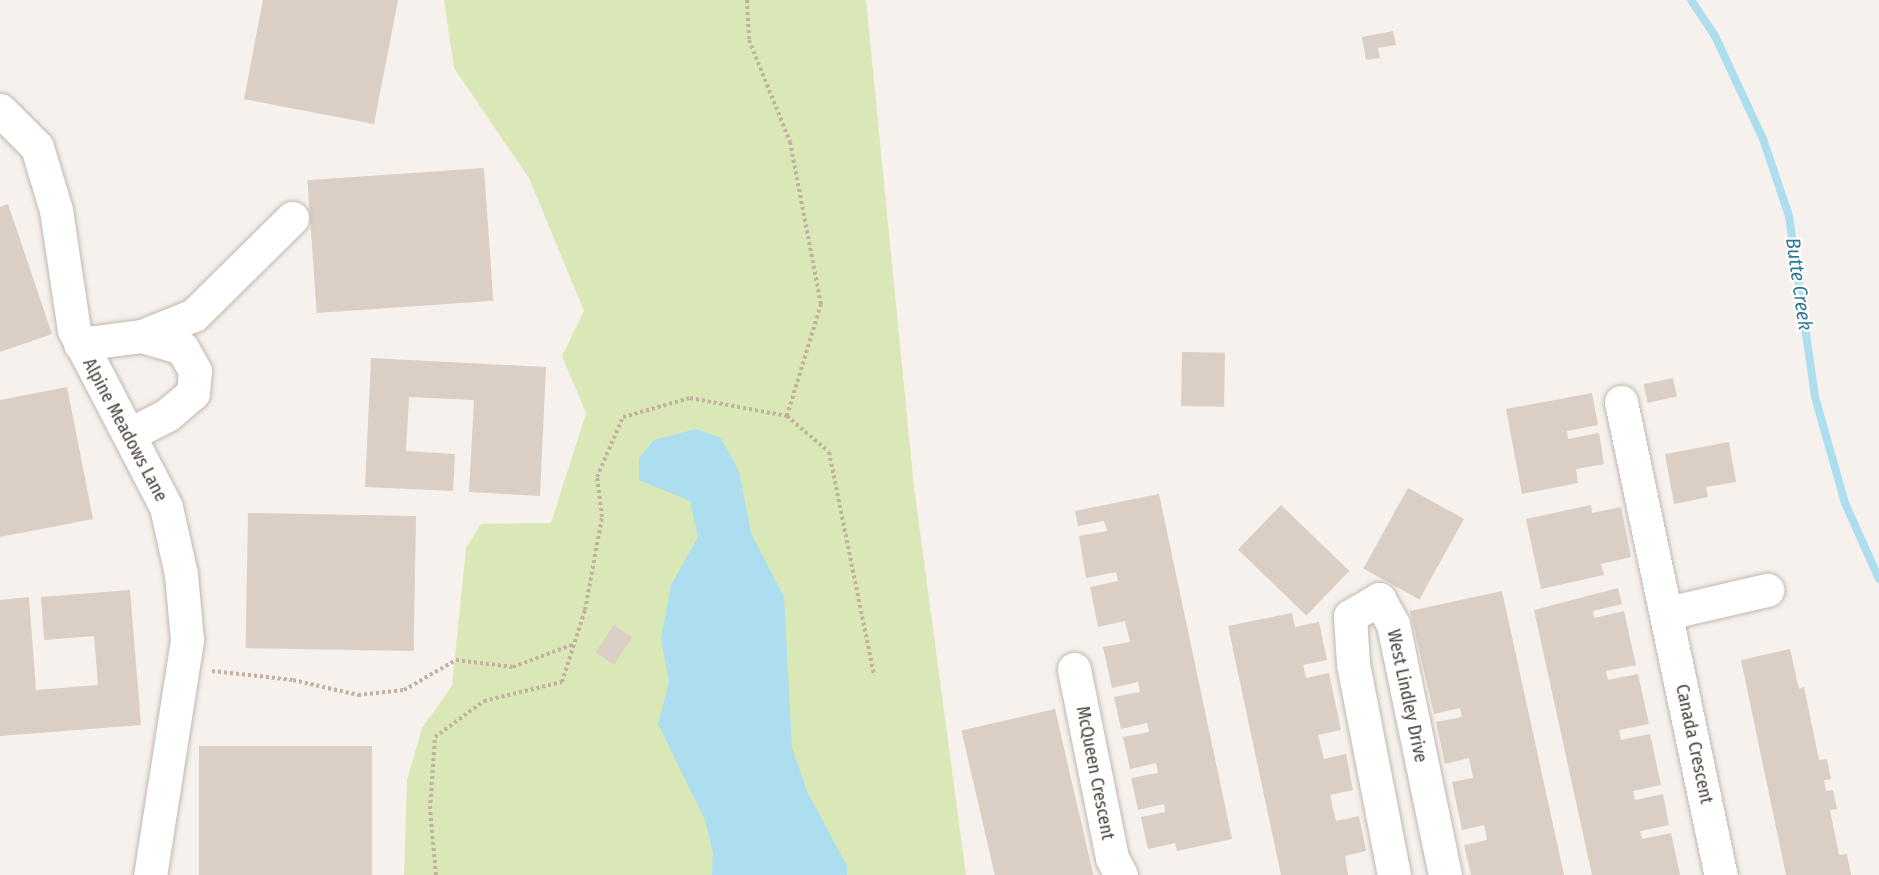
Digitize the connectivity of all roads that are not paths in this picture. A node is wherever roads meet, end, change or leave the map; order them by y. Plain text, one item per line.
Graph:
1 (0, 110) edge
2 (292, 218) dead end
3 (142, 336) junction
4 (80, 344) junction
5 (1621, 402) dead end
6 (130, 434) junction
7 (1767, 590) dead end
8 (1667, 613) junction
9 (1074, 669) dead end
10 (150, 875) edge
11 (1121, 875) edge
12 (1394, 875) edge
13 (1444, 875) edge
14 (1721, 875) edge

1 - 4 street, Alpine Meadows Lane
2 - 3 street
3 - 4 street
3 - 6 street
4 - 6 street, Alpine Meadows Lane
5 - 8 street, Canada Crescent
6 - 10 street, Alpine Meadows Lane
7 - 8 street
8 - 14 street, Canada Crescent
9 - 11 street, McQueen Crescent
12 - 13 street, West Lindley Drive

